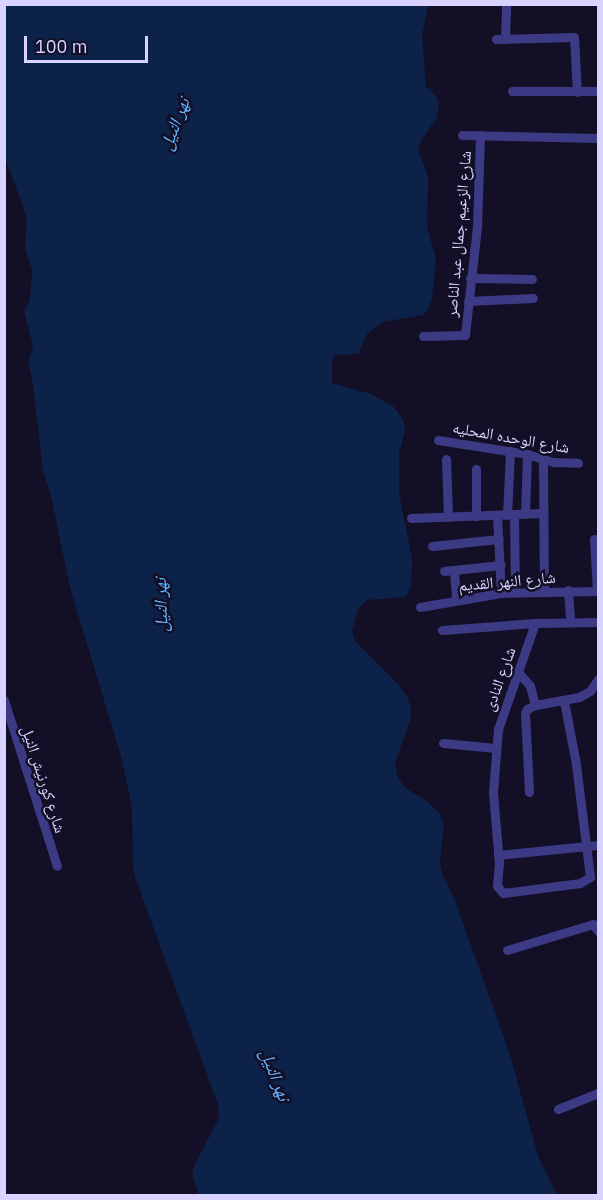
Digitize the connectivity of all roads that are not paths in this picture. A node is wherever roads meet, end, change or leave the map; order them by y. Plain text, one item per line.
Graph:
1 (506, 4) edge
2 (512, 91) dead end
3 (577, 92) junction
4 (598, 92) edge
5 (462, 135) dead end
6 (480, 135) junction
7 (598, 138) edge
8 (470, 278) junction
9 (532, 279) dead end
10 (533, 298) dead end
11 (468, 301) junction
12 (423, 336) dead end
13 (438, 440) dead end
14 (510, 452) junction
15 (527, 454) junction
16 (446, 459) dead end
17 (543, 459) junction
18 (578, 463) dead end
19 (476, 469) dead end
20 (543, 513) junction
21 (525, 514) junction
22 (506, 515) junction
23 (476, 516) junction
24 (448, 517) junction
25 (411, 518) dead end
26 (499, 539) junction
27 (594, 539) dead end
28 (432, 546) dead end
29 (501, 566) junction
30 (568, 590) junction
31 (598, 591) edge
32 (514, 592) junction
33 (544, 592) junction
34 (501, 593) junction
35 (456, 600) junction
36 (420, 607) dead end
37 (570, 621) junction
38 (535, 622) junction
39 (598, 622) edge
40 (442, 630) dead end
41 (518, 672) junction
42 (598, 679) edge
43 (4, 700) edge
44 (564, 701) junction
45 (536, 705) junction
46 (443, 743) dead end
47 (496, 748) junction
48 (529, 792) dead end
49 (598, 845) edge
50 (587, 847) junction
51 (498, 855) junction
52 (57, 867) dead end
53 (598, 931) edge
54 (507, 950) dead end
55 (598, 1093) edge
56 (558, 1109) dead end

1 - 3 street
2 - 3 street
3 - 4 street
5 - 6 street
6 - 7 street
6 - 8 street, شارع الزعيم جمال عبد الناصر
8 - 9 street
8 - 11 street, شارع الزعيم جمال عبد الناصر
10 - 11 street
11 - 12 street, شارع الزعيم جمال عبد الناصر
13 - 14 street, شارع الوحده المحليه
14 - 15 street, شارع الوحده المحليه
14 - 22 street
15 - 17 street, شارع الوحده المحليه
15 - 21 street
16 - 24 street
17 - 18 street, شارع الوحده المحليه
17 - 20 street
19 - 23 street
20 - 21 street
20 - 33 street
21 - 22 street
22 - 23 street
22 - 26 street
22 - 32 street
23 - 24 street
24 - 25 street
26 - 28 street
26 - 29 street
27 - 31 street
29 - 34 street
29 - 35 street
30 - 31 street, شارع النهر القديم
30 - 33 street, شارع النهر القديم
30 - 37 street
32 - 33 street, شارع النهر القديم
32 - 34 street, شارع النهر القديم
34 - 35 street, شارع النهر القديم
35 - 36 street, شارع النهر القديم
37 - 38 street
37 - 39 street
38 - 40 street
38 - 41 street, شارع النادى
41 - 45 street
41 - 47 street, شارع النادى
42 - 44 street
43 - 52 street, شارع كورنيش النيل
44 - 45 street
44 - 50 street
45 - 48 street
46 - 47 street
47 - 51 street, شارع النادى
49 - 50 street
50 - 51 street
50 - 51 street, شارع النادى
53 - 54 street
55 - 56 street

